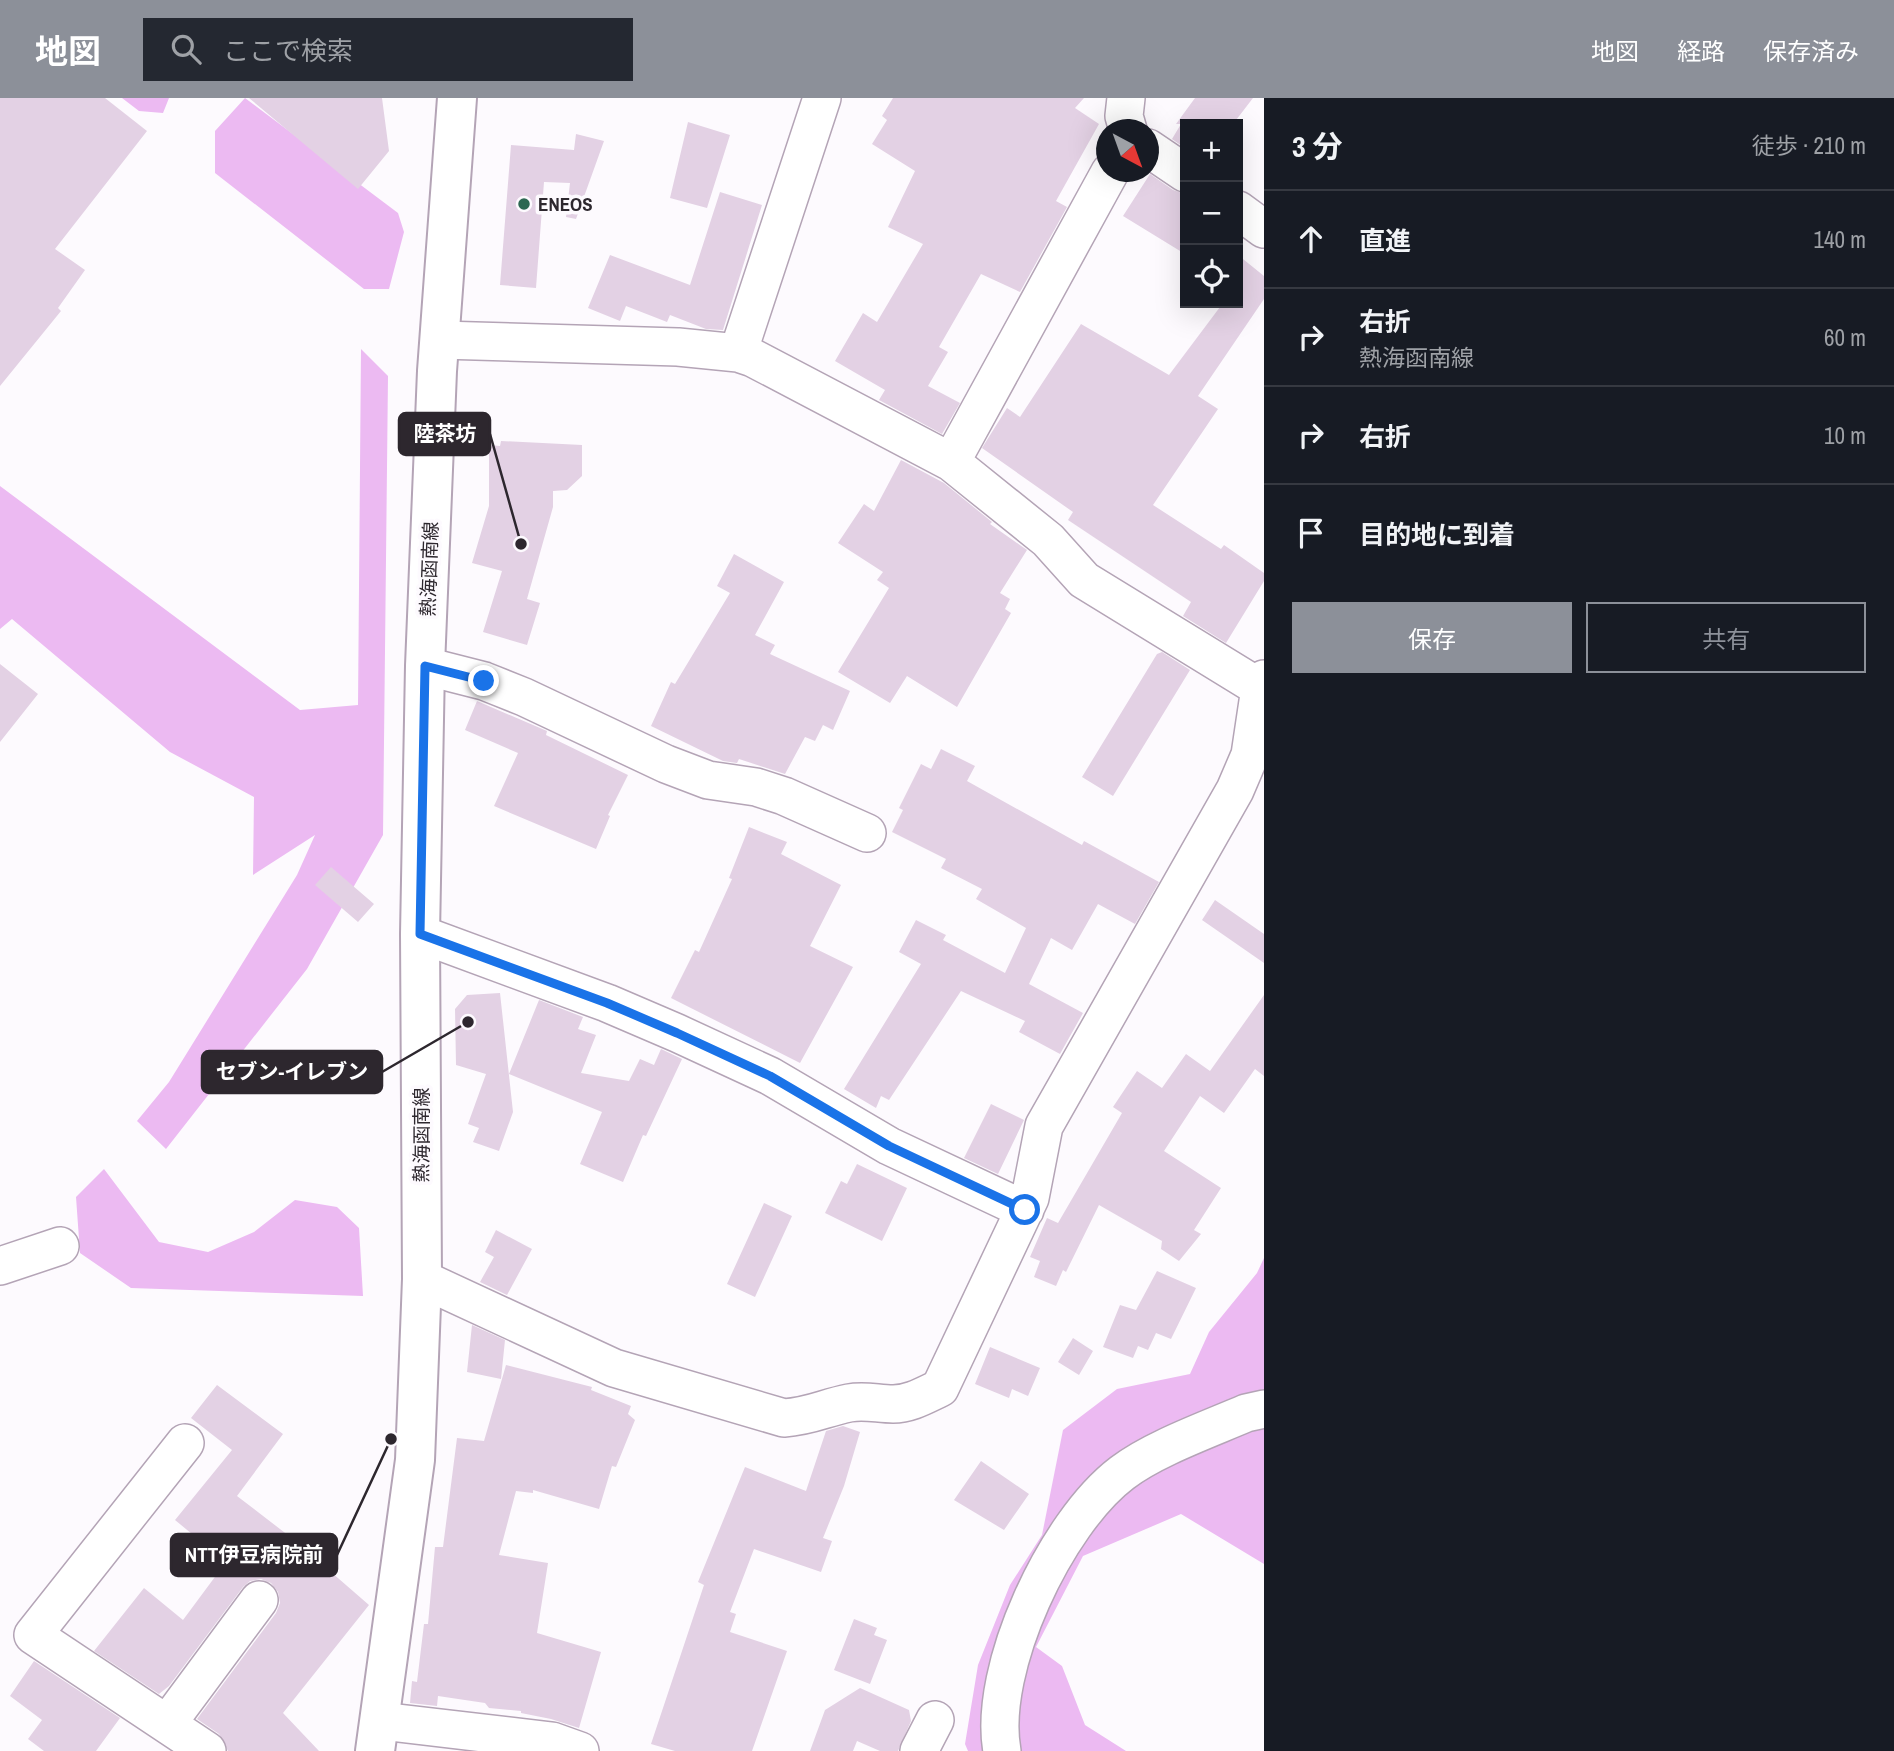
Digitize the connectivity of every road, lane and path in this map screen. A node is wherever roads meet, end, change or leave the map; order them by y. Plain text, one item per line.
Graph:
1 (457, 98) edge
2 (822, 98) edge
3 (1126, 98) edge
4 (1125, 119) edge
5 (1159, 155) edge
6 (1180, 170) edge
7 (1105, 182) edge
8 (1243, 214) edge
9 (1264, 229) edge
10 (441, 340) junction
11 (738, 353) junction
12 (951, 462) junction
13 (425, 666) junction
14 (1262, 683) edge
15 (867, 833) dead end
16 (420, 934) junction
17 (1025, 1210) junction
18 (60, 1246) dead end
19 (0, 1265) edge
20 (422, 1279) junction
21 (1264, 1409) edge
22 (185, 1443) dead end
23 (259, 1600) dead end
24 (167, 1724) junction
25 (378, 1736) edge
26 (207, 1751) edge
27 (580, 1751) edge
28 (1002, 1751) edge

1 - 10 main road, 熱海函南線
2 - 11 street
3 - 4 street
5 - 6 street
7 - 12 street
8 - 9 street
10 - 11 street
10 - 13 main road, 熱海函南線
11 - 12 street
12 - 14 street
13 - 15 street
13 - 16 main road, 熱海函南線
14 - 17 street
16 - 17 street
16 - 20 main road, 熱海函南線
17 - 20 street
18 - 19 street
20 - 25 main road, 熱海函南線
21 - 28 street
22 - 24 street
23 - 24 street
24 - 26 street
25 - 27 street

